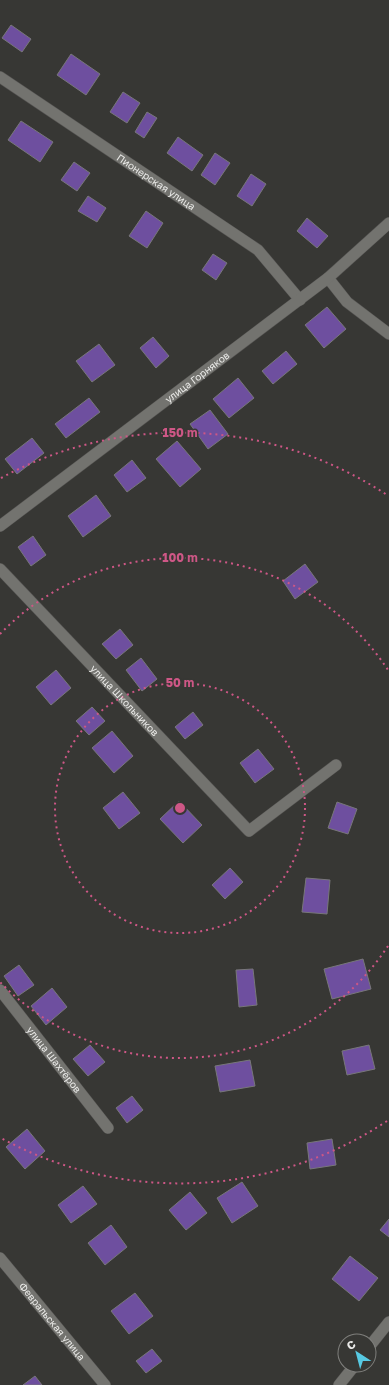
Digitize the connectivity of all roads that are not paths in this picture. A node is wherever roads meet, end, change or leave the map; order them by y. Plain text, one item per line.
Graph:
1 (0, 77) edge
2 (389, 223) edge
3 (328, 278) junction
4 (300, 300) junction
5 (389, 334) edge
6 (0, 526) edge
7 (0, 570) edge
8 (336, 765) dead end
9 (0, 990) edge
10 (108, 1128) dead end
11 (0, 1258) edge
12 (389, 1322) edge
13 (377, 1337) edge
14 (349, 1373) edge
15 (105, 1385) edge
16 (339, 1385) edge

1 - 4 street, Пионерская улица
2 - 3 street, улица Горняков
3 - 4 street, улица Горняков
3 - 5 street
4 - 6 street, улица Горняков
7 - 8 street, улица Школьников
9 - 10 street, улица Шахтёров
11 - 15 street, Февральская улица
12 - 13 street
14 - 16 street

